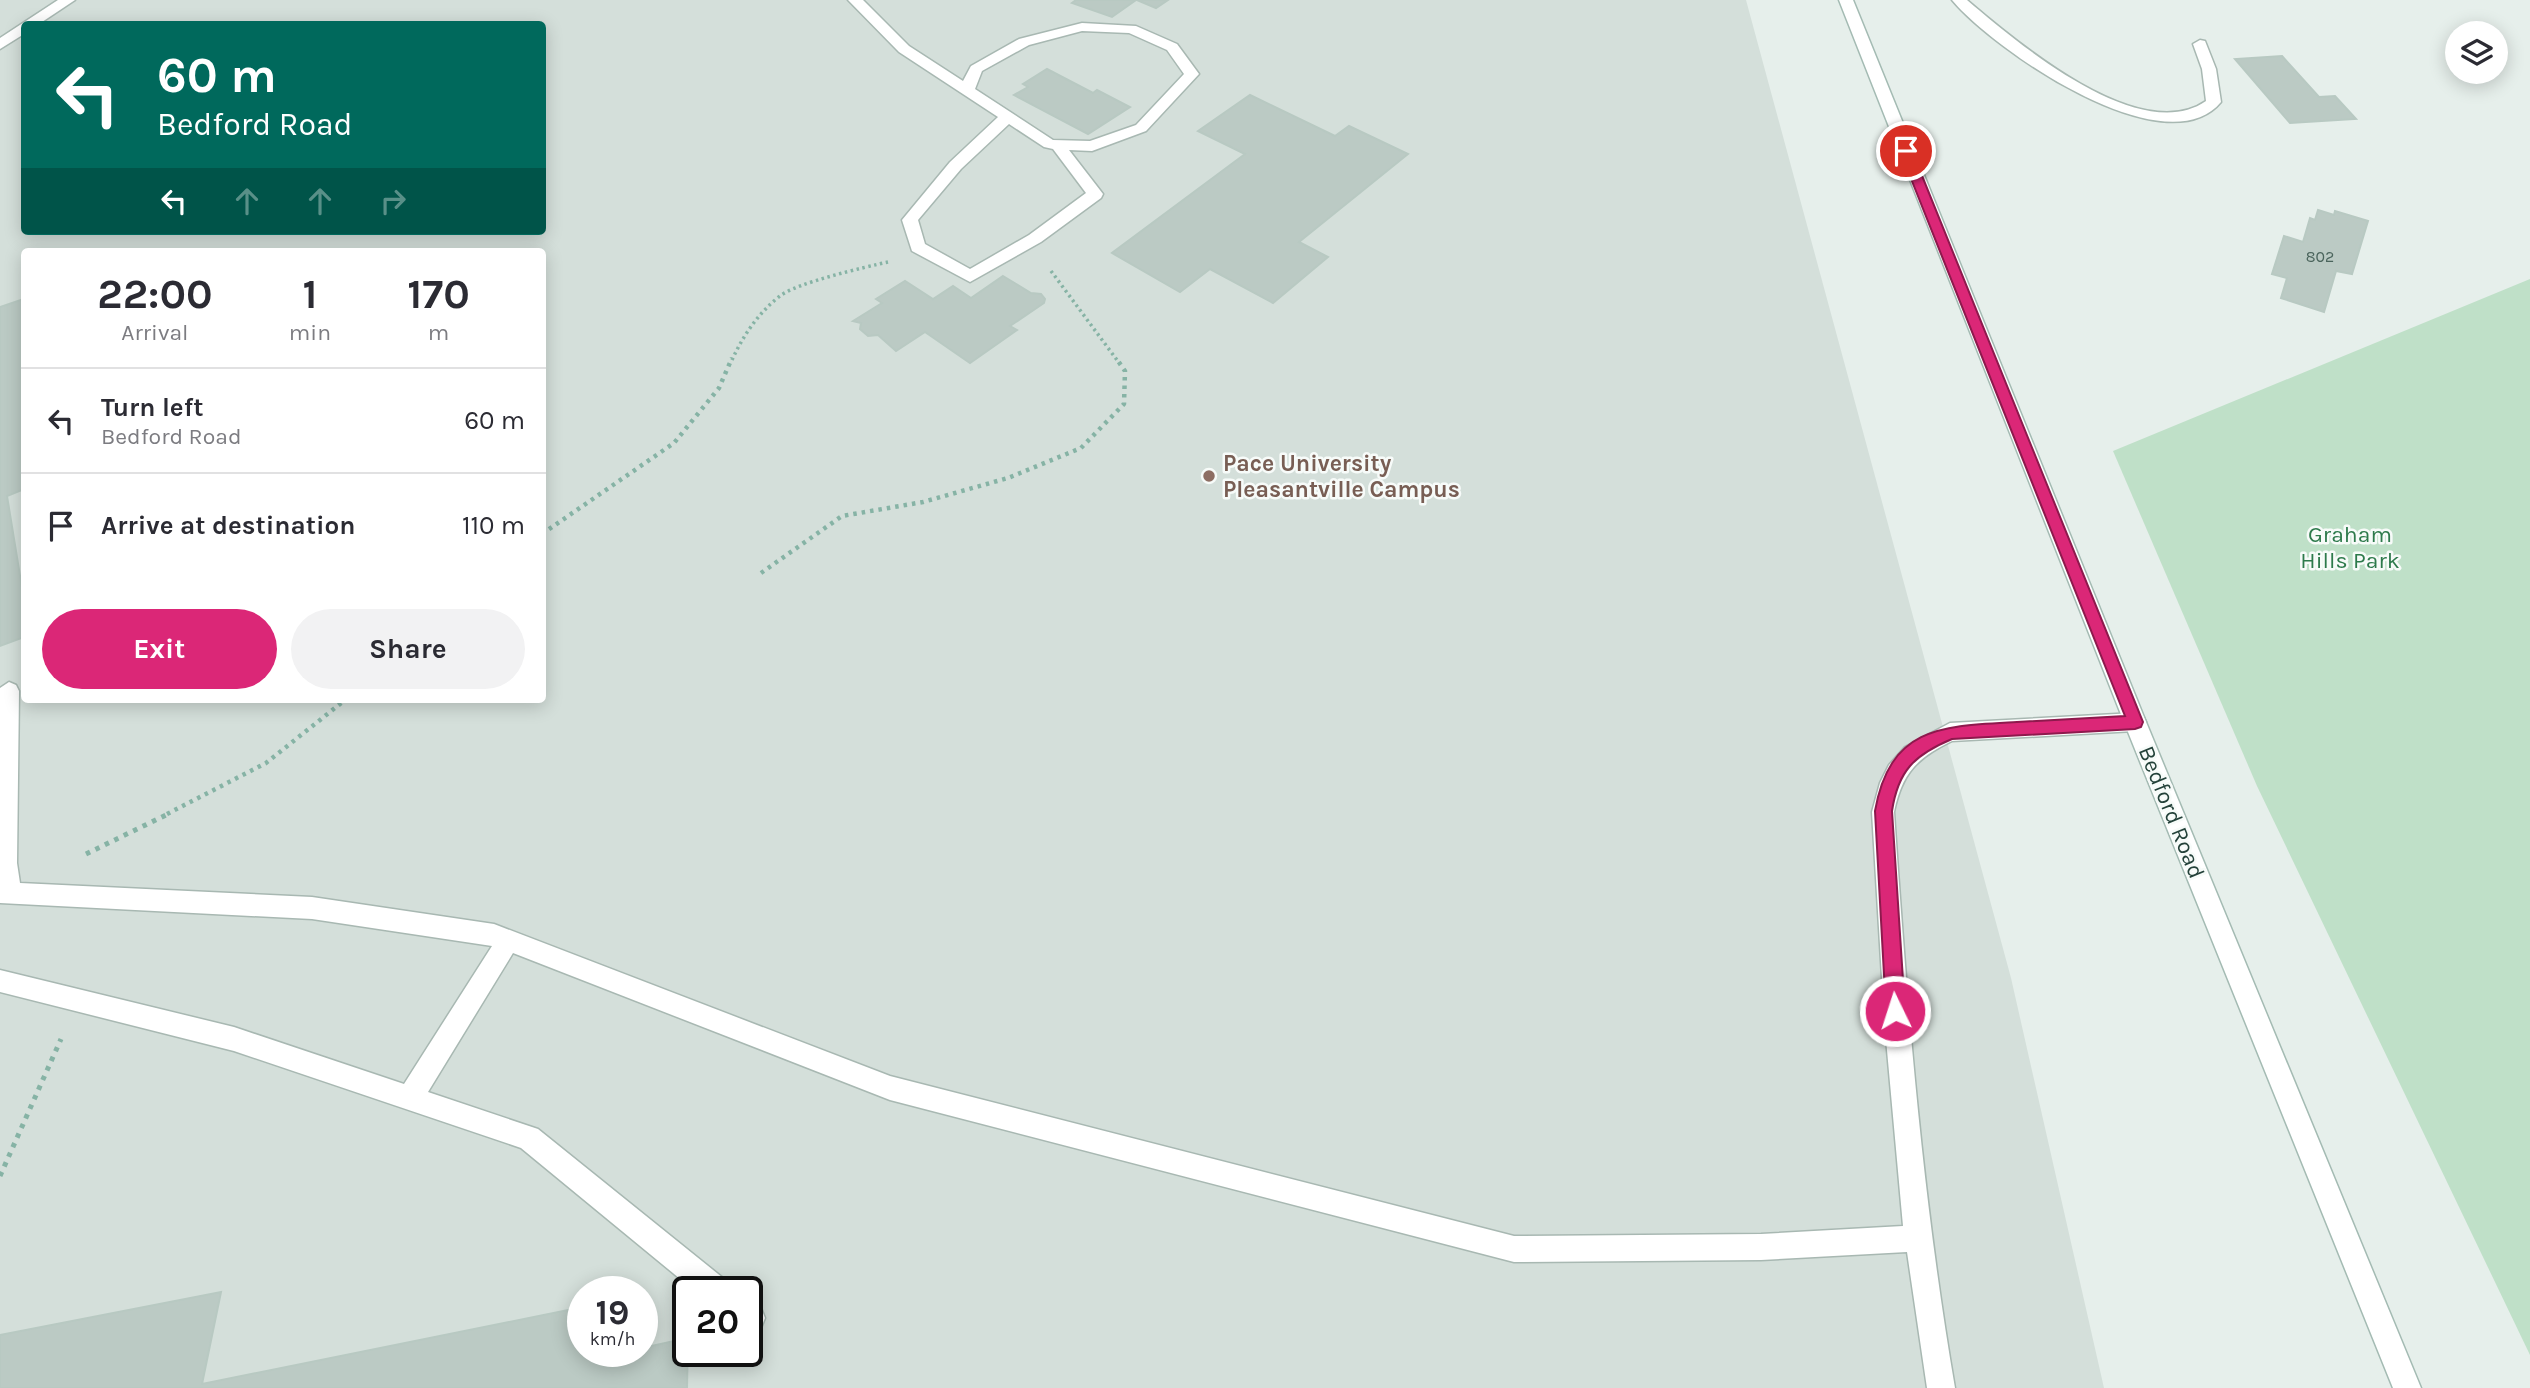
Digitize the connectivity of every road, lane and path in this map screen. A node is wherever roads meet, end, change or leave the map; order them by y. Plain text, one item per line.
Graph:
1 (68, 0) edge
2 (855, 0) edge
3 (1846, 0) edge
4 (1959, 0) edge
5 (35, 21) edge
6 (21, 30) edge
7 (2200, 44) dead end
8 (0, 45) edge
9 (967, 90) junction
10 (1008, 117) junction
11 (1058, 145) junction
12 (1029, 243) junction
13 (930, 255) junction
14 (546, 531) edge
15 (761, 573) dead end
16 (9, 691) dead end
17 (341, 703) edge
18 (2135, 722) junction
19 (80, 854) dead end
20 (4, 893) edge
21 (508, 941) junction
22 (0, 981) edge
23 (410, 1097) junction
24 (1918, 1238) junction
25 (698, 1276) edge
26 (1941, 1388) edge
27 (2407, 1388) edge

1 - 5 street
2 - 9 street
3 - 18 street, Bedford Road
4 - 7 street
6 - 8 street
9 - 10 street
9 - 11 street
10 - 11 street
10 - 13 street
11 - 12 street
12 - 13 street
12 - 15 path
13 - 14 path
16 - 20 street
17 - 19 path
18 - 24 street
18 - 27 street, Bedford Road
20 - 21 street
21 - 23 street
21 - 24 street
22 - 23 street
23 - 25 street
24 - 26 street

